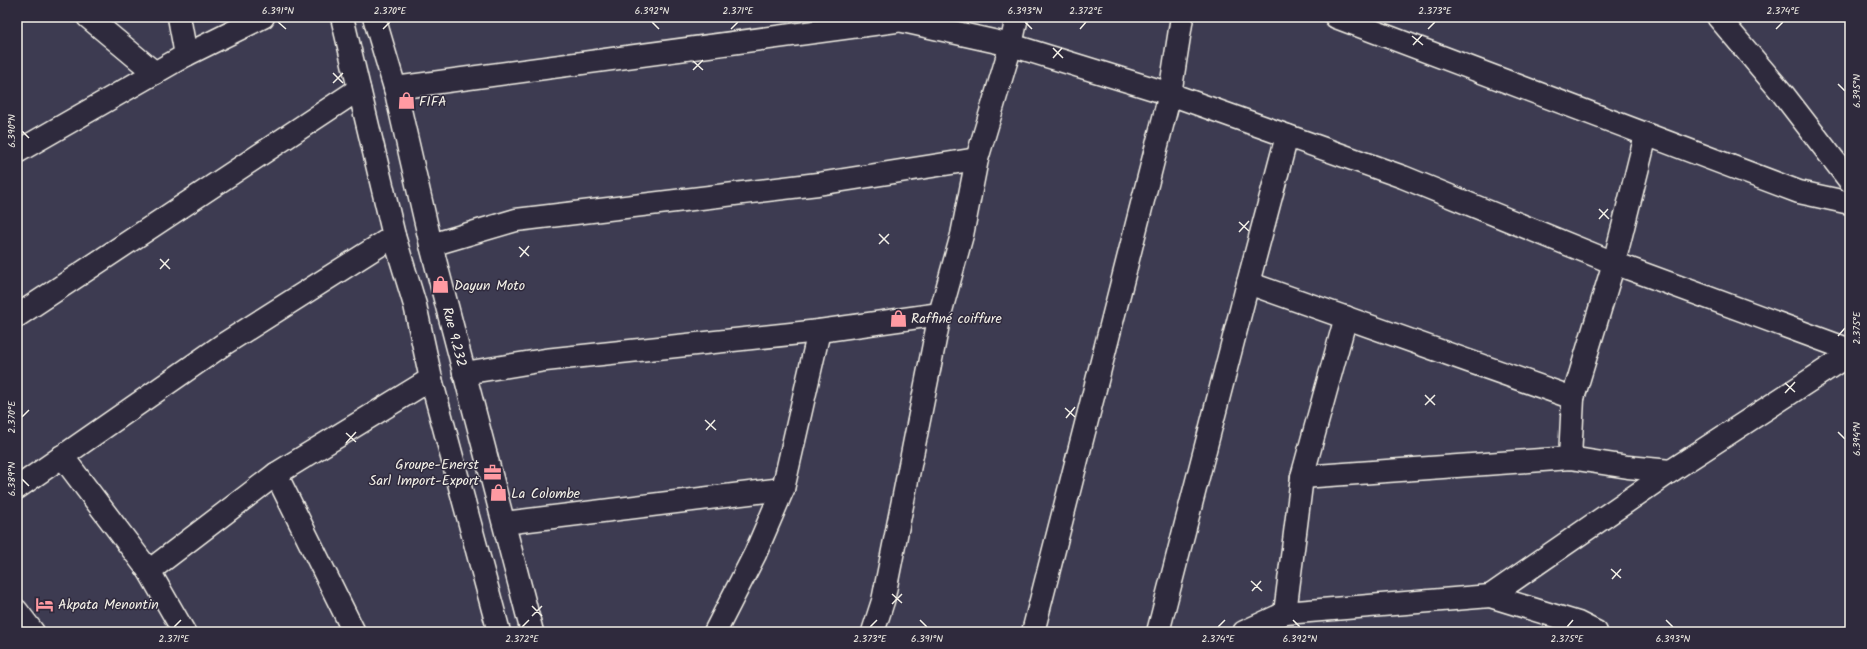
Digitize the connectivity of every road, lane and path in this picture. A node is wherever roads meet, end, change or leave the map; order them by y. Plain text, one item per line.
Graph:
1 (88, 17) edge
2 (179, 17) edge
3 (263, 17) edge
4 (342, 17) edge
5 (374, 17) edge
6 (1017, 17) edge
7 (1182, 17) edge
8 (1336, 17) edge
9 (1718, 17) edge
10 (893, 18) edge
11 (1011, 45) junction
12 (186, 55) junction
13 (155, 73) junction
14 (395, 88) junction
15 (359, 89) junction
16 (1170, 94) junction
17 (1646, 135) junction
18 (1287, 136) junction
19 (17, 152) edge
20 (977, 159) junction
21 (1850, 181) edge
22 (1850, 203) edge
23 (394, 236) junction
24 (430, 245) junction
25 (1614, 263) junction
26 (1248, 283) junction
27 (940, 314) junction
28 (17, 316) edge
29 (1346, 317) junction
30 (819, 331) junction
31 (1850, 350) edge
32 (1850, 354) edge
33 (464, 372) junction
34 (431, 379) junction
35 (1573, 398) junction
36 (62, 456) junction
37 (1570, 458) junction
38 (1671, 471) junction
39 (276, 474) junction
40 (1302, 477) junction
41 (17, 488) edge
42 (783, 489) junction
43 (504, 523) junction
44 (149, 571) junction
45 (1490, 596) junction
46 (17, 611) edge
47 (1285, 613) junction
48 (33, 632) edge
49 (184, 632) edge
50 (354, 632) edge
51 (499, 632) edge
52 (532, 632) edge
53 (715, 632) edge
54 (873, 632) edge
55 (1032, 632) edge
56 (1158, 632) edge
57 (1244, 632) edge
58 (1596, 632) edge

1 - 13 street
2 - 12 street
3 - 12 street
4 - 15 street
5 - 14 street, Rue 9.232
6 - 11 street
7 - 16 street
8 - 17 street
9 - 21 street
10 - 11 street
10 - 14 street
11 - 16 street
11 - 20 street
12 - 13 street
13 - 19 street
14 - 24 street, Rue 9.232
15 - 23 street
15 - 28 street
16 - 18 street
16 - 55 street
17 - 22 street
17 - 25 street
18 - 25 street
18 - 26 street
20 - 24 street
20 - 27 street
23 - 34 street
23 - 36 street
24 - 33 street, Rue 9.232
25 - 31 street
25 - 35 street
26 - 29 street
26 - 56 street
27 - 30 street
27 - 54 street
29 - 35 street
29 - 40 street
30 - 33 street
30 - 42 street
32 - 38 street
33 - 43 street, Rue 9.232
34 - 39 street
34 - 51 street
35 - 37 street
36 - 41 street
36 - 44 street
37 - 38 street
37 - 40 street
38 - 45 street
39 - 44 street
39 - 50 street
40 - 47 street
42 - 43 street
42 - 53 street
43 - 52 street, Rue 9.232
44 - 49 street
45 - 47 street
45 - 58 street
46 - 48 street
47 - 57 street

